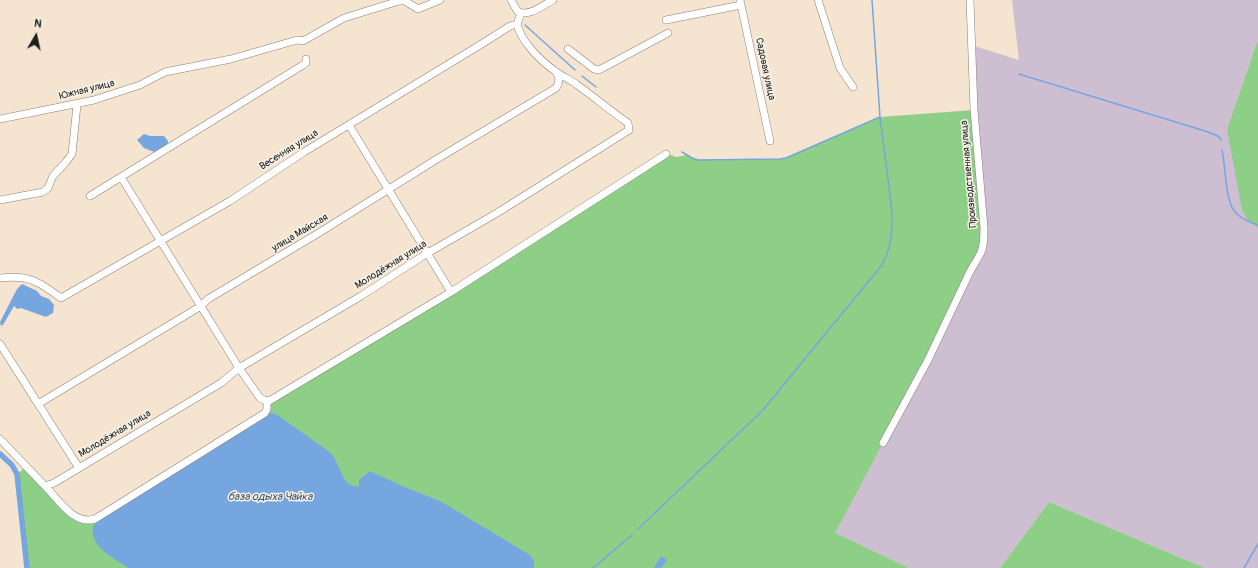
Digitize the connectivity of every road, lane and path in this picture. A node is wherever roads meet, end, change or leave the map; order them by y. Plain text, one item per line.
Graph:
1 (440, 0) edge
2 (510, 0) edge
3 (553, 0) edge
4 (818, 0) edge
5 (970, 0) edge
6 (740, 3) edge
7 (521, 13) junction
8 (666, 20) dead end
9 (517, 24) junction
10 (668, 33) dead end
11 (568, 49) dead end
12 (306, 59) dead end
13 (555, 71) junction
14 (853, 87) dead end
15 (77, 104) junction
16 (0, 119) edge
17 (348, 125) junction
18 (770, 142) dead end
19 (666, 154) dead end
20 (121, 178) junction
21 (388, 190) junction
22 (90, 196) dead end
23 (0, 200) edge
24 (161, 241) junction
25 (426, 254) junction
26 (0, 278) edge
27 (451, 292) junction
28 (201, 306) junction
29 (0, 344) edge
30 (239, 368) junction
31 (268, 401) junction
32 (38, 404) junction
33 (0, 439) edge
34 (883, 442) dead end
35 (79, 468) junction
36 (45, 486) junction

1 - 15 street, Южная улица
2 - 7 street
3 - 7 street
4 - 14 street
5 - 34 street, Производственная улица
6 - 8 street
6 - 18 street, Садовая улица
7 - 9 street
9 - 13 street, Молодёжная улица
9 - 17 street, Весенняя улица
10 - 11 street
12 - 20 street
13 - 21 street, улица Майская
13 - 25 street, Молодёжная улица
15 - 16 street, Южная улица
15 - 23 street
17 - 21 street
17 - 24 street, Весенняя улица
19 - 27 street
20 - 22 street
20 - 24 street
21 - 25 street
21 - 28 street, улица Майская
24 - 26 street, Весенняя улица
24 - 28 street
25 - 27 street
25 - 30 street, Молодёжная улица
27 - 31 street
28 - 30 street
28 - 32 street, улица Майская
29 - 32 street
30 - 31 street
30 - 35 street, Молодёжная улица
31 - 36 street
32 - 35 street
33 - 36 street
35 - 36 street, Молодёжная улица

